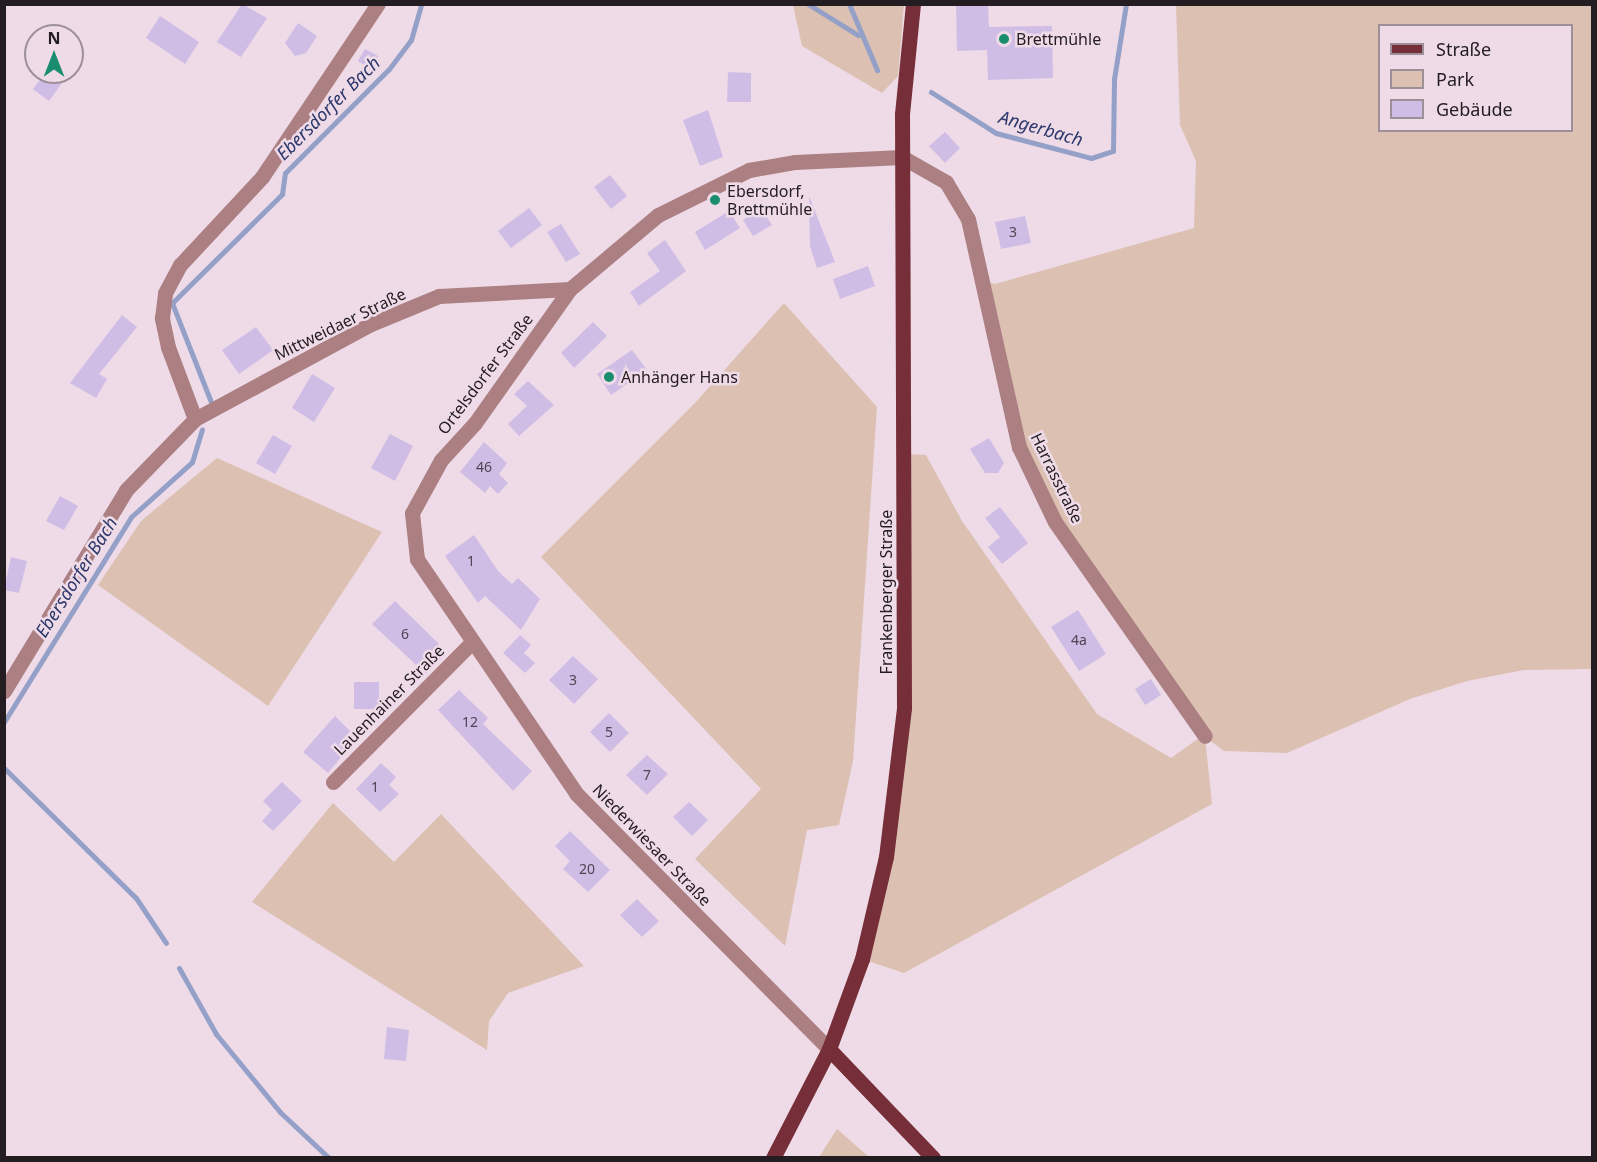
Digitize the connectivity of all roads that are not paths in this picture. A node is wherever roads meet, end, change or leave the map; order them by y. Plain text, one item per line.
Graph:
1 (378, 4) edge
2 (913, 4) edge
3 (902, 157) junction
4 (570, 289) junction
5 (195, 418) junction
6 (412, 513) joint
7 (471, 643) junction
8 (4, 691) edge
9 (1205, 736) dead end
10 (333, 782) dead end
11 (829, 1049) junction
12 (773, 1158) edge
13 (933, 1158) edge

1 - 5 street
2 - 3 main road, Frankenberger Straße
3 - 4 street
3 - 9 street, Harrasstraße
3 - 11 main road, Frankenberger Straße
4 - 5 street, Mittweidaer Straße
4 - 6 street, Ortelsdorfer Straße
5 - 8 street, Mittweidaer Straße
6 - 7 street, Niederwiesaer Straße
7 - 10 street, Lauenhainer Straße
7 - 11 street, Niederwiesaer Straße
11 - 12 main road, Frankenberger Straße
11 - 13 main road, Niederwiesaer Straße

